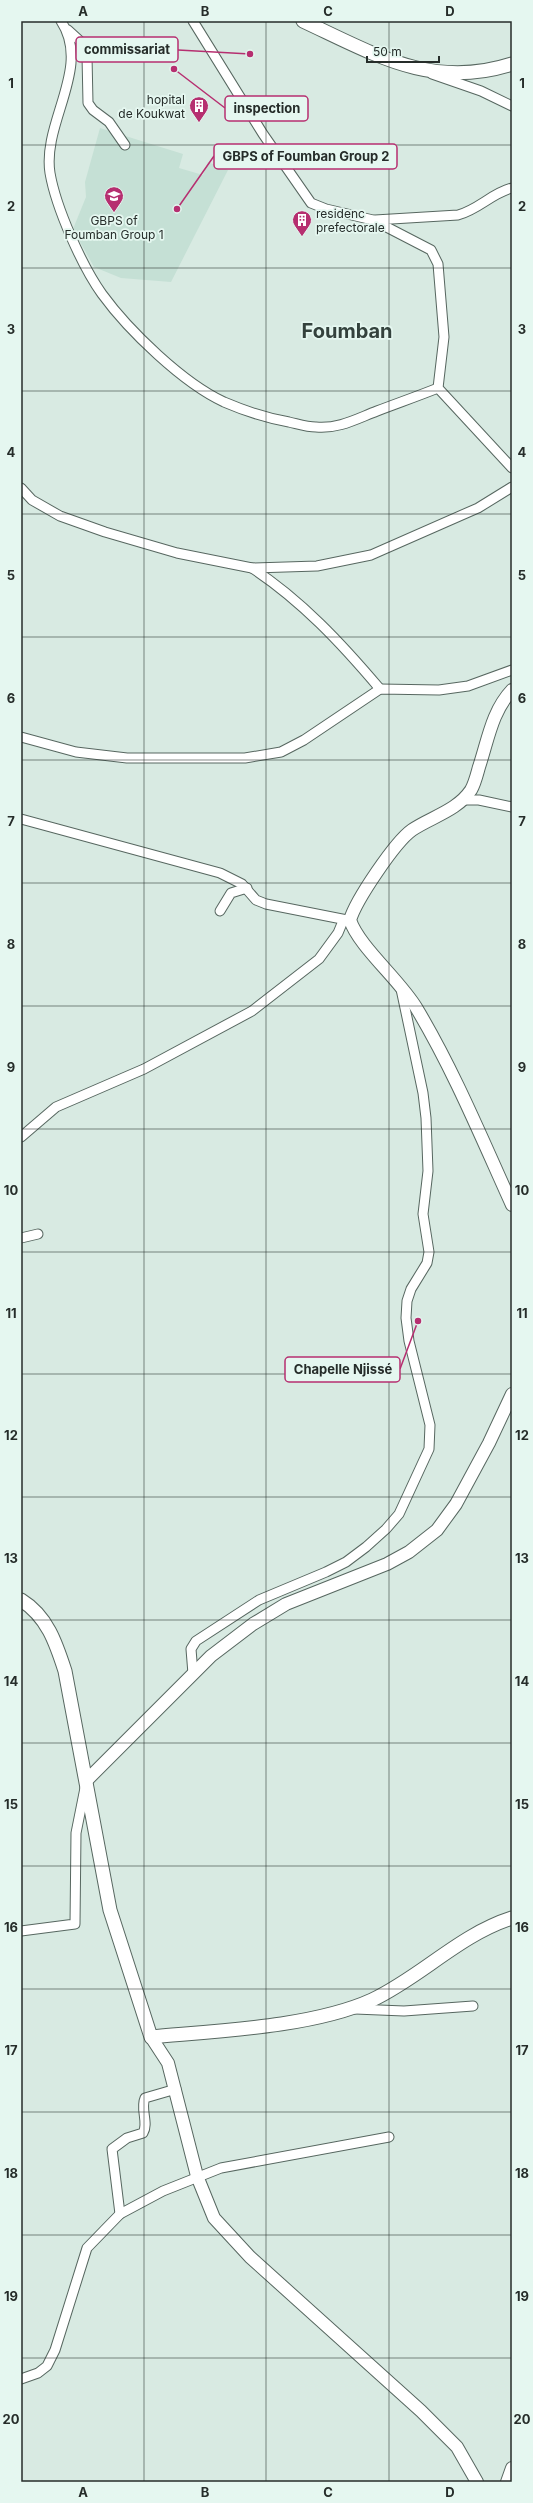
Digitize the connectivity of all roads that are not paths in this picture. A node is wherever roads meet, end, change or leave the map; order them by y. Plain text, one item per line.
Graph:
1 (62, 21) edge
2 (193, 21) edge
3 (303, 21) edge
4 (68, 30) junction
5 (512, 64) edge
6 (425, 71) junction
7 (512, 106) edge
8 (125, 145) dead end
9 (512, 188) edge
10 (373, 220) junction
11 (438, 388) junction
12 (512, 468) edge
13 (512, 487) edge
14 (21, 488) edge
15 (252, 568) junction
16 (512, 670) edge
17 (380, 689) junction
18 (512, 690) edge
19 (21, 737) edge
20 (463, 800) junction
21 (512, 807) edge
22 (21, 819) edge
23 (247, 888) junction
24 (220, 911) dead end
25 (346, 920) junction
26 (400, 983) junction
27 (21, 1138) edge
28 (512, 1205) edge
29 (38, 1234) dead end
30 (21, 1238) edge
31 (512, 1394) edge
32 (21, 1600) edge
33 (193, 1674) junction
34 (86, 1781) junction
35 (512, 1918) edge
36 (21, 1931) edge
37 (472, 2006) dead end
38 (349, 2009) junction
39 (151, 2037) junction
40 (176, 2089) junction
41 (389, 2137) dead end
42 (197, 2176) junction
43 (120, 2214) junction
44 (21, 2379) edge
45 (512, 2468) edge
46 (477, 2482) edge
47 (507, 2482) edge

1 - 4 street
2 - 10 street
3 - 6 main road
4 - 8 street
4 - 11 street
5 - 6 main road
6 - 7 street
9 - 10 street
10 - 11 street
11 - 12 street
13 - 15 street
14 - 15 street
15 - 17 street
16 - 17 street
17 - 19 street
18 - 20 street
20 - 21 street
20 - 25 street
22 - 23 street
23 - 24 street
23 - 25 street
25 - 26 street
25 - 27 street
26 - 28 street
26 - 33 street
29 - 30 street
31 - 33 street
32 - 34 main road
33 - 34 street
34 - 36 street
34 - 39 main road
35 - 38 main road
37 - 38 street
38 - 39 main road
39 - 40 street
40 - 42 street
40 - 43 street
41 - 42 street
42 - 43 street
42 - 46 street
43 - 44 street
45 - 47 street

